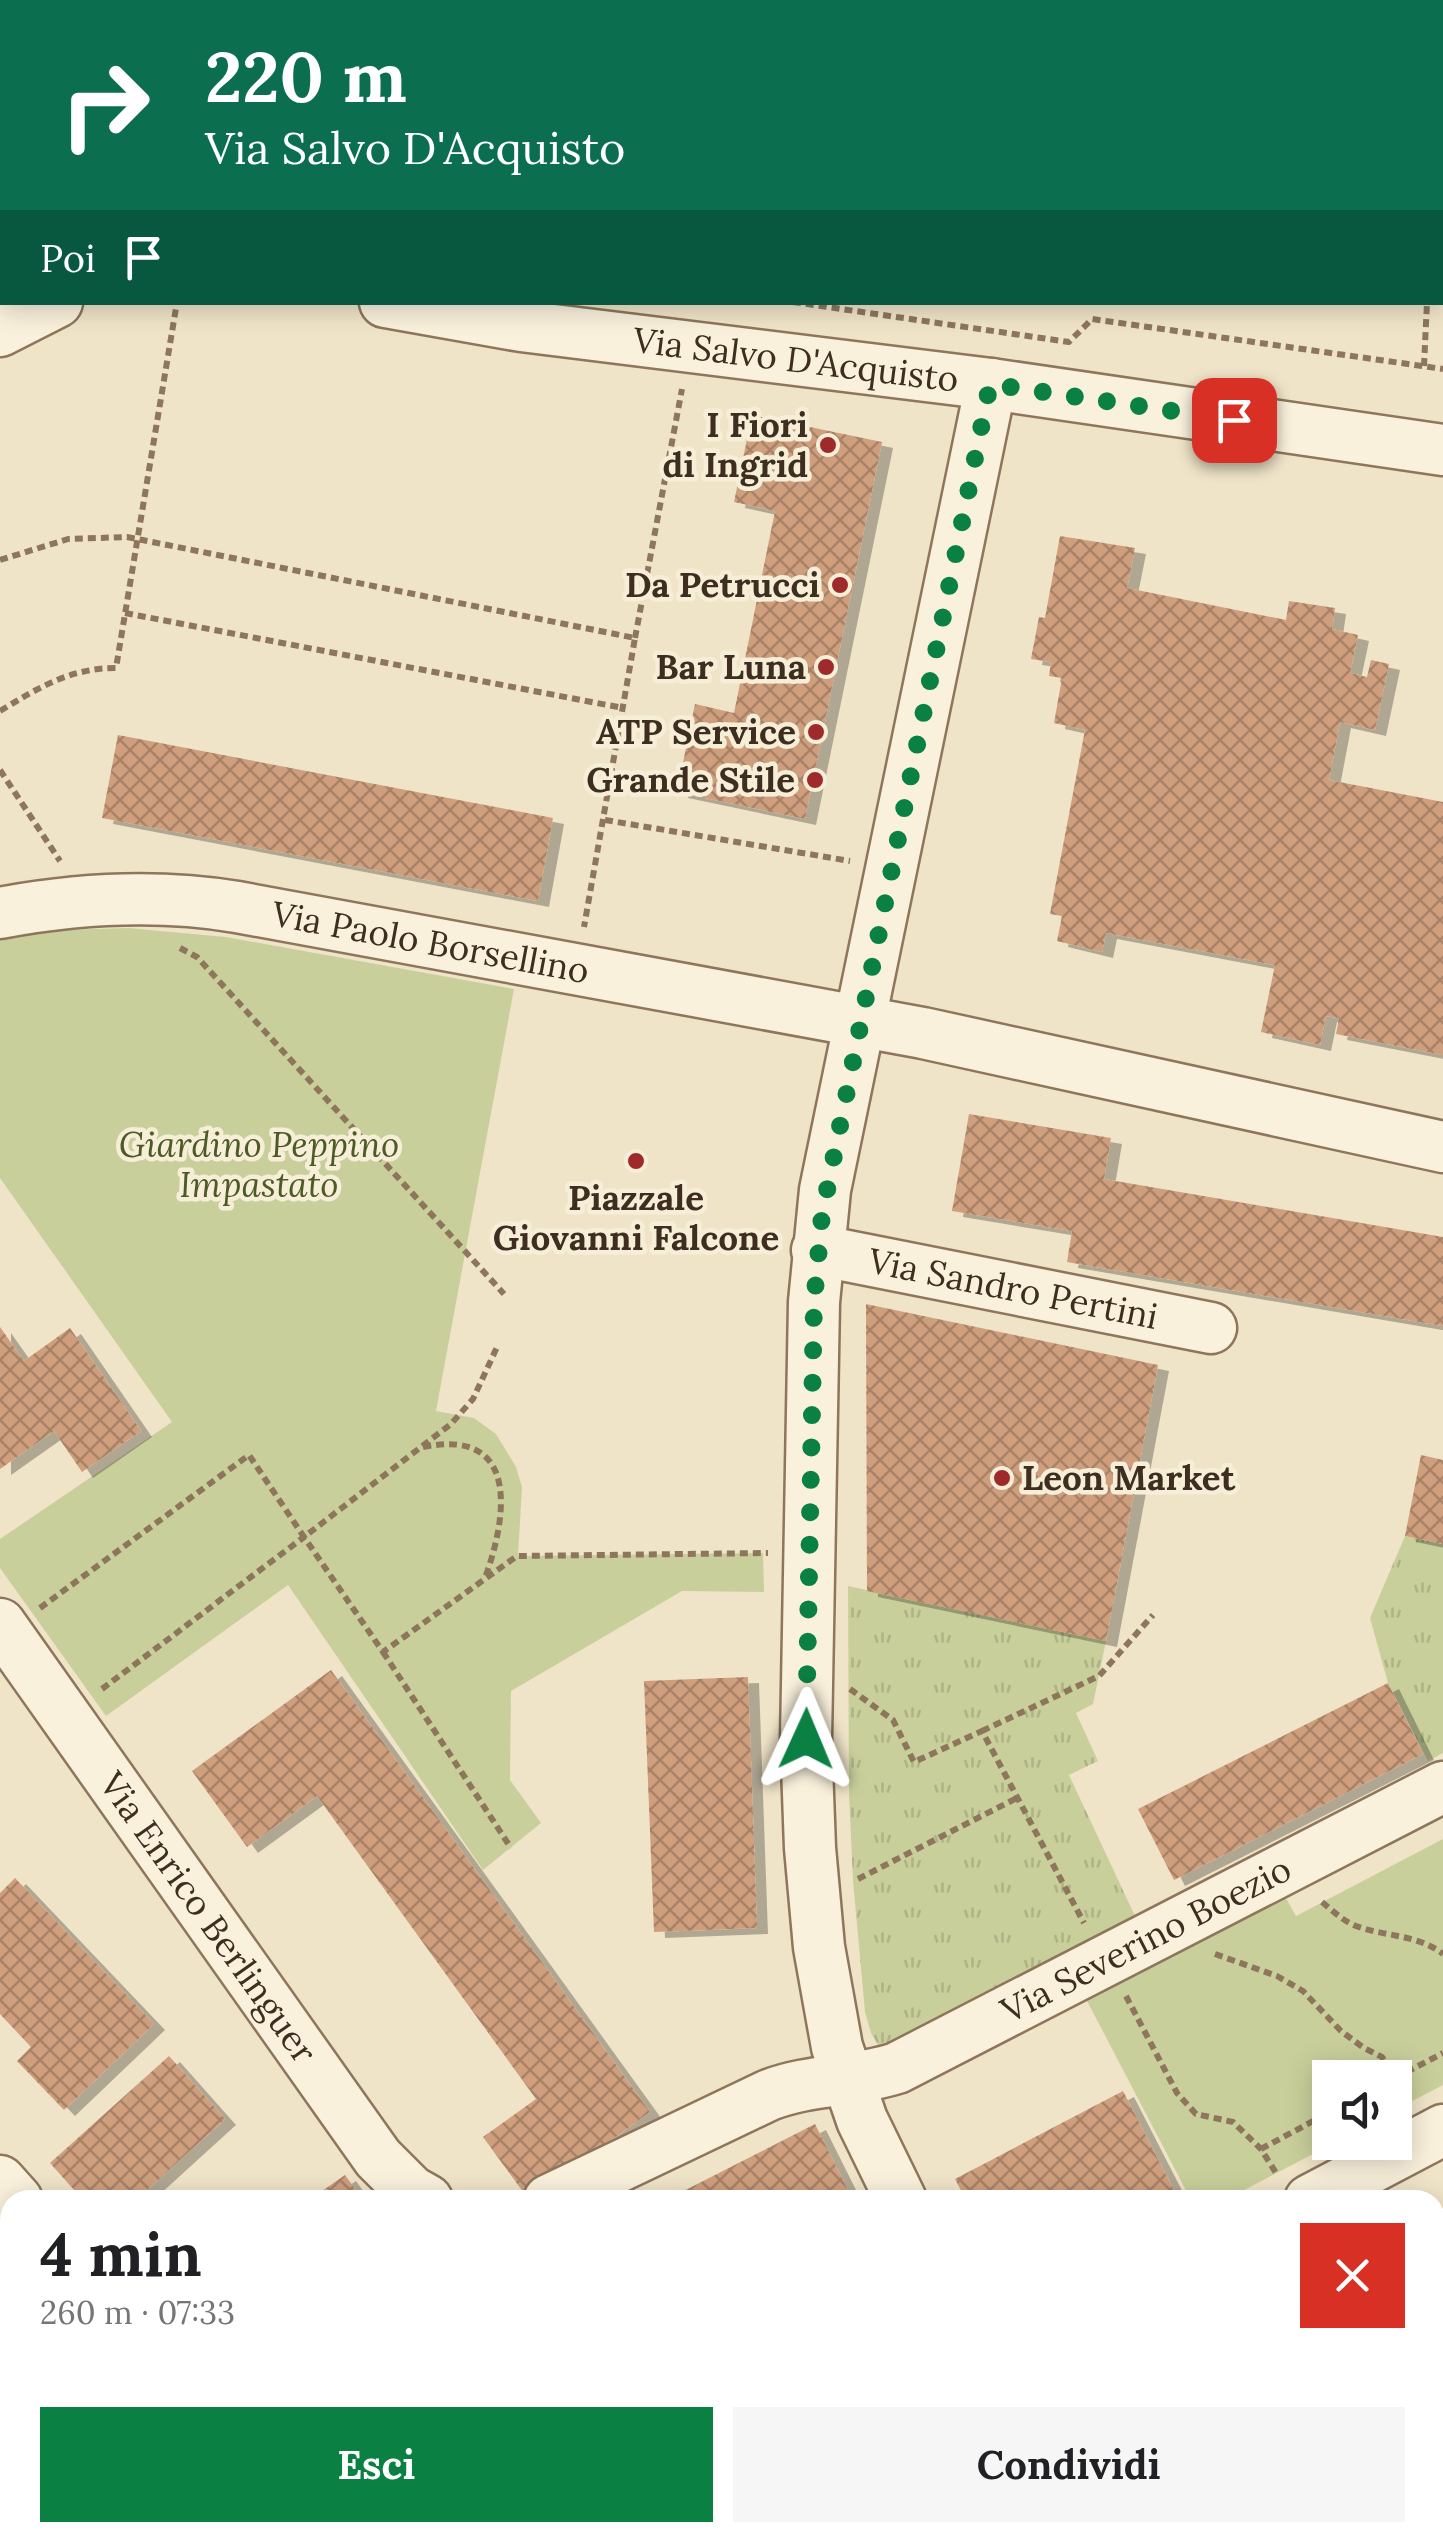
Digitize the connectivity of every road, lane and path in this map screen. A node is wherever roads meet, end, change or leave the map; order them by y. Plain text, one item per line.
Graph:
1 (51, 305) edge
2 (177, 305) edge
3 (419, 305) edge
4 (814, 305) edge
5 (1427, 305) edge
6 (522, 314) edge
7 (0, 332) edge
8 (690, 348) junction
9 (1424, 366) junction
10 (1443, 369) edge
11 (990, 384) junction
12 (1443, 450) edge
13 (138, 539) junction
14 (0, 560) edge
15 (125, 613) junction
16 (635, 638) junction
17 (623, 708) junction
18 (0, 711) edge
19 (0, 770) edge
20 (605, 820) junction
21 (891, 868) junction
22 (86, 900) junction
23 (0, 913) edge
24 (165, 941) dead end
25 (576, 968) junction
26 (860, 1023) junction
27 (1443, 1147) edge
28 (817, 1250) junction
29 (504, 1294) dead end
30 (1212, 1328) dead end
31 (498, 1346) dead end
32 (421, 1448) junction
33 (304, 1537) junction
34 (810, 1552) junction
35 (484, 1580) junction
36 (1154, 1615) dead end
37 (3, 1628) edge
38 (383, 1652) junction
39 (849, 1688) dead end
40 (66, 1717) junction
41 (982, 1731) junction
42 (1443, 1787) edge
43 (1017, 1798) junction
44 (510, 1848) dead end
45 (853, 1881) dead end
46 (1322, 1902) dead end
47 (1092, 1938) dead end
48 (1207, 1947) dead end
49 (1443, 1954) edge
50 (1118, 1982) dead end
51 (1443, 2053) edge
52 (1384, 2060) edge
53 (1412, 2069) edge
54 (846, 2080) junction
55 (1426, 2116) edge
56 (1312, 2122) edge
57 (1262, 2149) junction
58 (1293, 2186) edge
59 (1370, 2186) edge
60 (410, 2190) edge
61 (570, 2190) edge
62 (897, 2190) edge

1 - 7 street
2 - 13 path
3 - 6 street, Via Salvo D'Acquisto
4 - 9 path
5 - 9 path
6 - 8 street, Via Salvo D'Acquisto
8 - 11 street, Via Salvo D'Acquisto
8 - 16 path
9 - 10 path
11 - 12 street, Via Salvo D'Acquisto
11 - 21 street
13 - 14 path
13 - 15 path
13 - 16 path
15 - 17 path
15 - 18 path
16 - 17 path
17 - 20 path
19 - 22 path
20 - 21 path
20 - 25 path
21 - 26 street
22 - 23 street, Via Paolo Borsellino
22 - 25 street, Via Paolo Borsellino
24 - 29 path
25 - 26 street, Via Paolo Borsellino
26 - 27 street, Via Paolo Borsellino
26 - 28 street
28 - 30 street, Via Sandro Pertini
28 - 34 street
31 - 32 path
32 - 33 path
32 - 35 path
33 - 37 path
33 - 38 path
33 - 40 path
34 - 35 path
34 - 54 street
35 - 38 path
36 - 41 path
37 - 40 street, Via Enrico Berlinguer
38 - 44 path
39 - 41 path
40 - 60 street, Via Enrico Berlinguer
41 - 43 path
42 - 54 street, Via Severino Boezio
43 - 45 path
43 - 47 path
46 - 49 path
48 - 52 path
50 - 57 path
51 - 53 path
54 - 61 street
54 - 62 street
55 - 59 street
56 - 57 path
57 - 58 path
58 - 59 street

